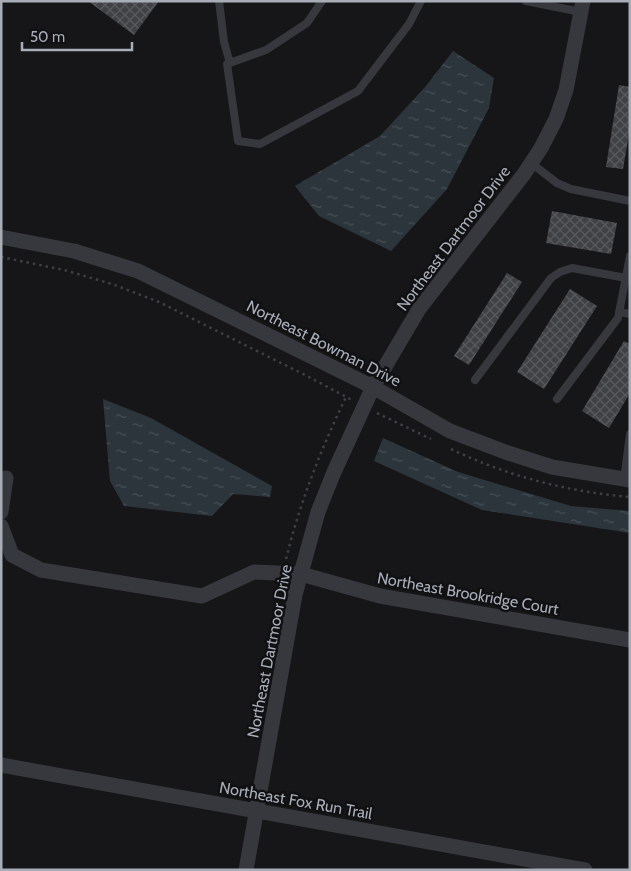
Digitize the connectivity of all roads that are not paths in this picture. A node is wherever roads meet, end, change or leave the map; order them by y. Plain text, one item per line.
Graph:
1 (219, 1) edge
2 (322, 1) edge
3 (421, 1) edge
4 (526, 1) edge
5 (582, 6) edge
6 (230, 63) junction
7 (531, 163) junction
8 (630, 201) edge
9 (1, 237) edge
10 (630, 256) edge
11 (626, 278) junction
12 (619, 312) junction
13 (630, 314) edge
14 (475, 380) dead end
15 (373, 387) junction
16 (557, 399) dead end
17 (630, 434) edge
18 (6, 478) dead end
19 (627, 480) edge
20 (1, 512) edge
21 (1, 526) edge
22 (301, 574) junction
23 (630, 640) edge
24 (1, 765) edge
25 (257, 811) junction
26 (246, 870) edge
27 (585, 870) edge

1 - 6 lane
2 - 6 lane
3 - 6 lane
4 - 5 lane
5 - 7 street, Northeast Dartmoor Drive
7 - 8 lane
7 - 15 street, Northeast Dartmoor Drive
9 - 15 street, Northeast Bowman Drive
10 - 11 lane
11 - 12 lane
11 - 14 lane
12 - 13 lane
12 - 16 lane
15 - 19 street, Northeast Bowman Drive
15 - 22 street, Northeast Dartmoor Drive
17 - 19 lane
18 - 20 street
21 - 22 street, Northeast Brookridge Court
22 - 23 street, Northeast Brookridge Court
22 - 25 street, Northeast Dartmoor Drive
24 - 25 street, Northeast Fox Run Trail
25 - 26 street, Northeast Dartmoor Drive
25 - 27 street, Northeast Fox Run Trail

